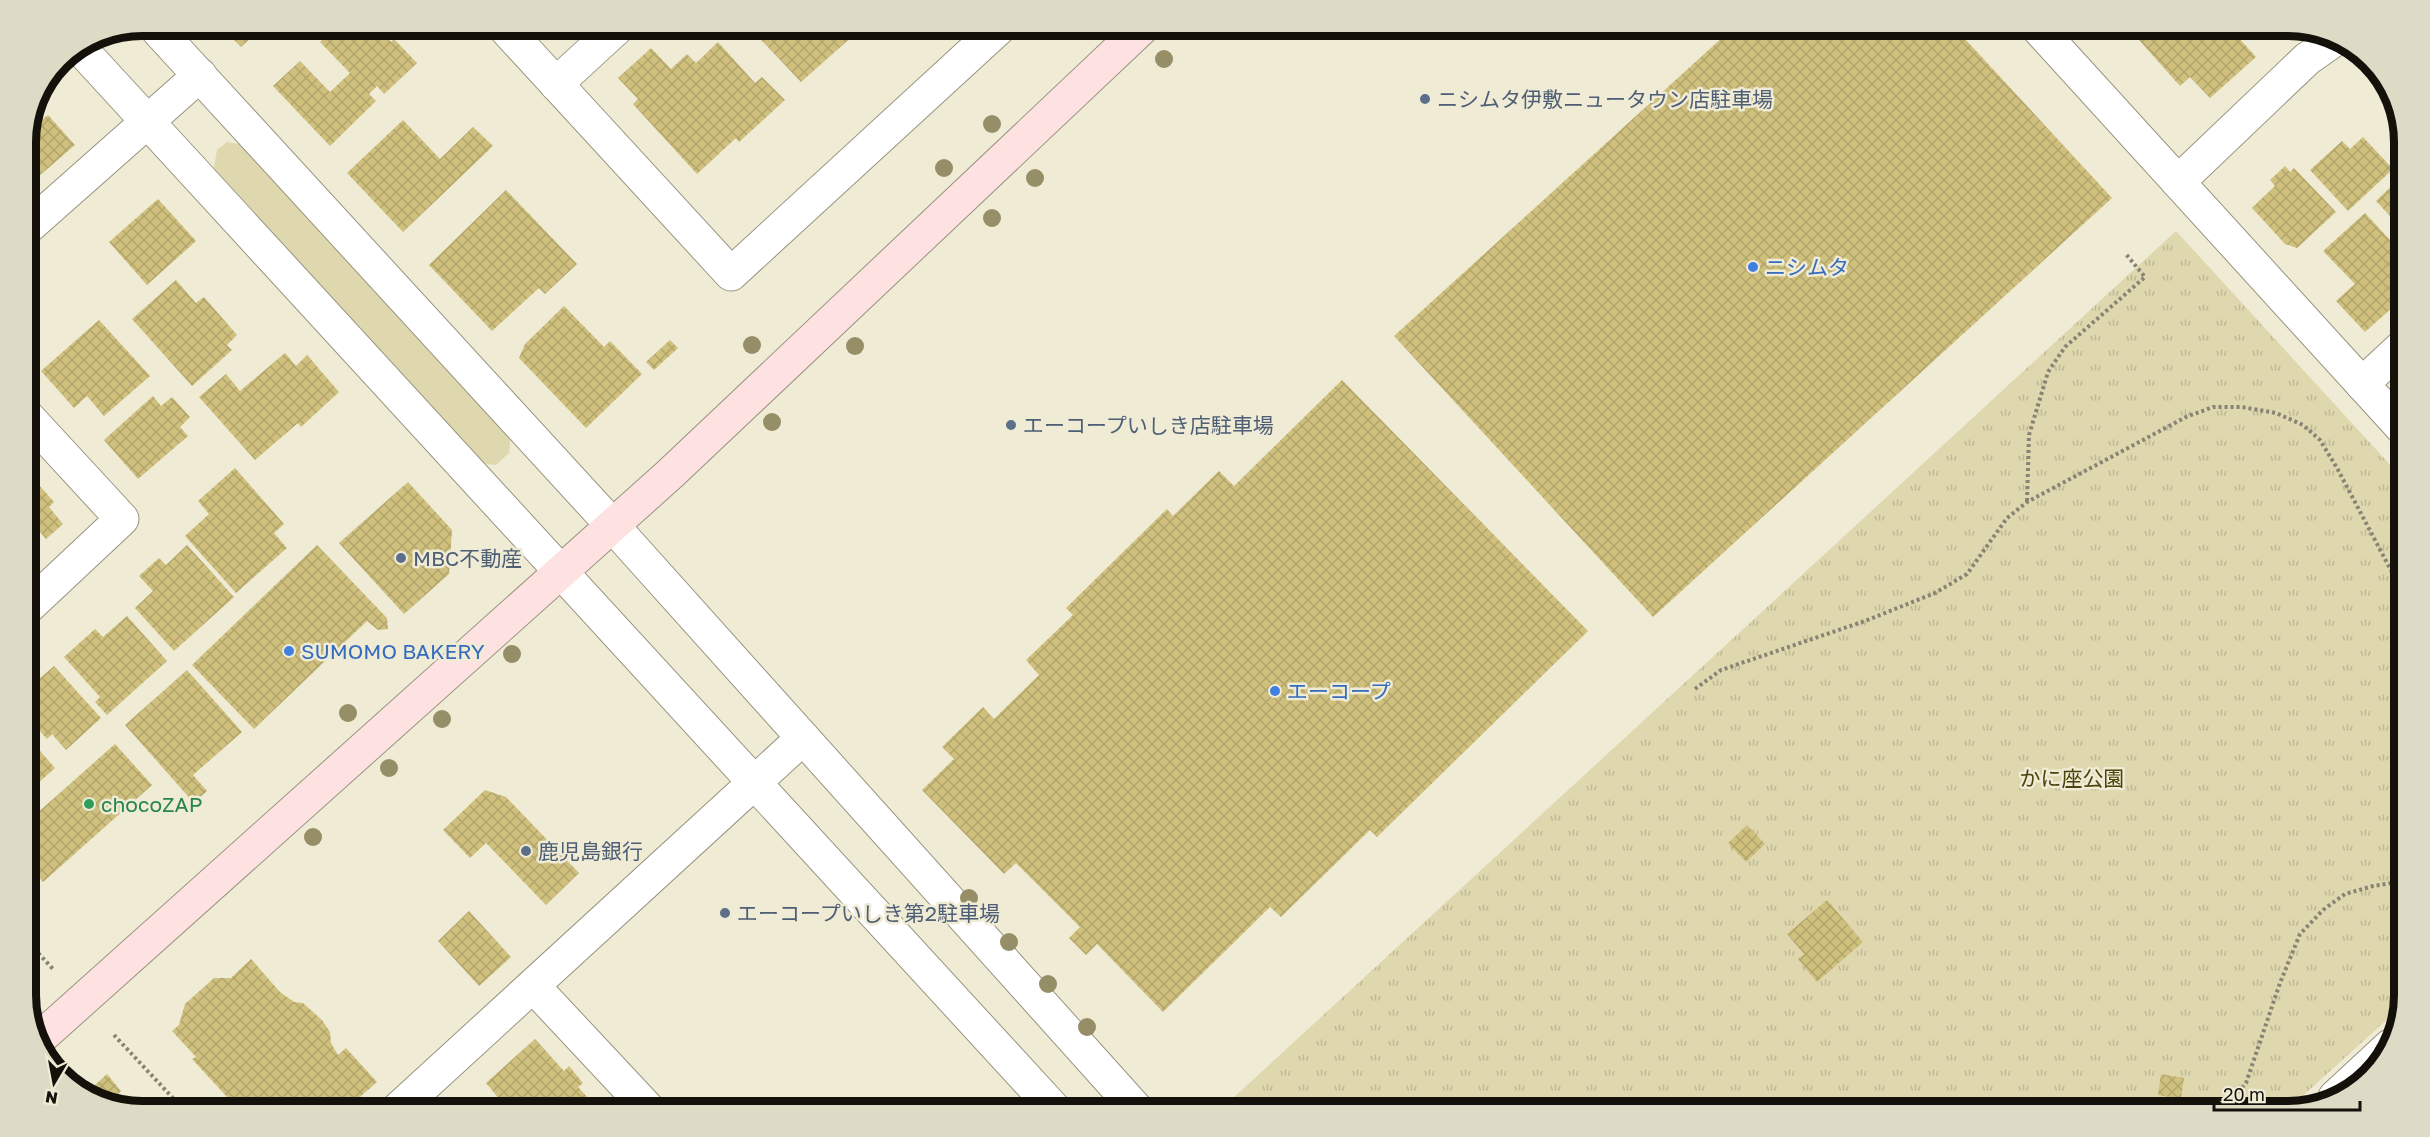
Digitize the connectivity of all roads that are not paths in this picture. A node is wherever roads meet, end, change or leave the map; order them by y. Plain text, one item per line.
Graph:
1 (163, 36) edge
2 (512, 36) edge
3 (609, 36) edge
4 (990, 36) edge
5 (1133, 36) edge
6 (2045, 36) edge
7 (2328, 44) edge
8 (85, 53) edge
9 (200, 75) junction
10 (556, 84) junction
11 (147, 122) junction
12 (2178, 182) junction
13 (36, 220) edge
14 (2394, 354) edge
15 (2362, 384) junction
16 (2394, 419) edge
17 (36, 427) edge
18 (612, 525) junction
19 (561, 571) junction
20 (36, 600) edge
21 (803, 738) junction
22 (754, 781) junction
23 (534, 987) junction
24 (44, 1035) edge
25 (408, 1101) edge
26 (640, 1101) edge
27 (1046, 1101) edge
28 (1128, 1101) edge

1 - 9 street
2 - 10 street
3 - 10 street
4 - 10 street
5 - 18 street
6 - 12 street
7 - 12 street
8 - 11 street
9 - 11 street
9 - 18 street
11 - 13 street
11 - 19 street
12 - 15 street
14 - 15 street
15 - 16 street
17 - 20 street
18 - 19 street
18 - 21 street
19 - 22 street
19 - 24 street
21 - 22 street
21 - 28 street
22 - 23 street
22 - 27 street
23 - 25 street
23 - 26 street

